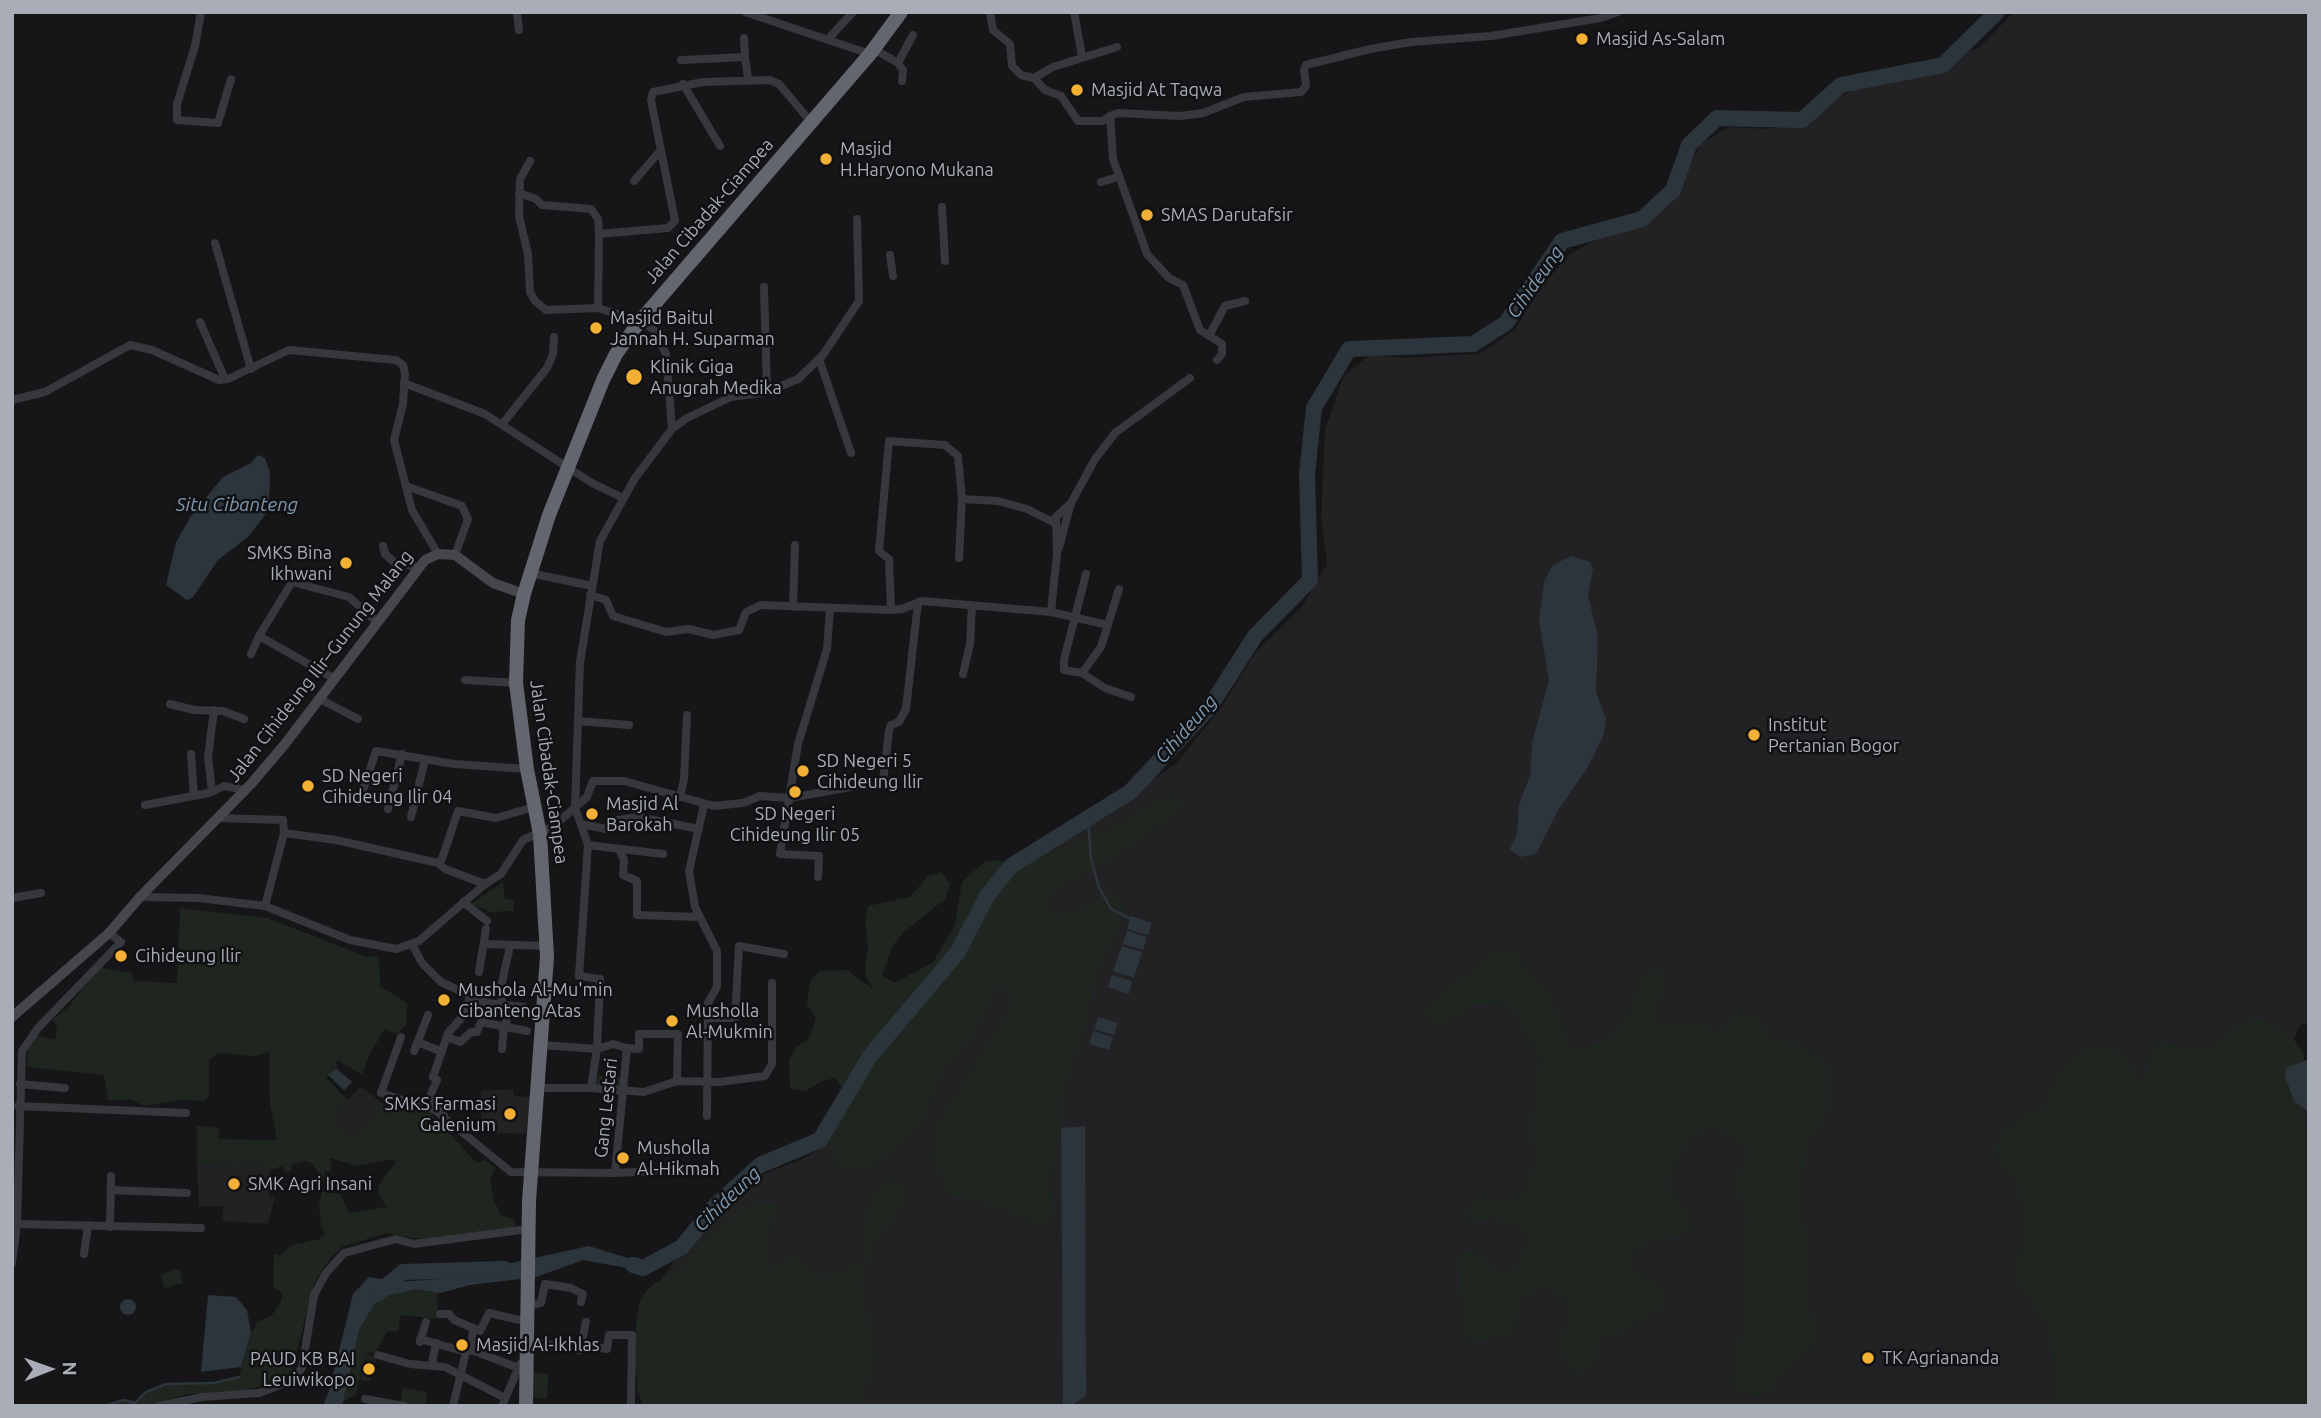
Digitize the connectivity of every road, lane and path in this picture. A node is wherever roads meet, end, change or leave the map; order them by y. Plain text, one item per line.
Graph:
1 (201, 12) edge
2 (517, 12) edge
3 (745, 12) edge
4 (774, 12) edge
5 (853, 12) edge
6 (901, 12) edge
7 (990, 12) edge
8 (1074, 12) edge
9 (1618, 12) edge
10 (764, 19) junction
11 (519, 30) dead end
12 (913, 35) dead end
13 (744, 38) dead end
14 (828, 39) junction
15 (1117, 47) dead end
16 (872, 51) junction
17 (745, 57) junction
18 (1082, 57) junction
19 (681, 60) dead end
20 (898, 63) junction
21 (1034, 78) junction
22 (231, 79) dead end
23 (748, 79) junction
24 (902, 81) dead end
25 (682, 84) junction
26 (1110, 116) junction
27 (811, 122) junction
28 (720, 146) dead end
29 (660, 152) junction
30 (530, 161) dead end
31 (1118, 177) junction
32 (634, 181) dead end
33 (1101, 182) dead end
34 (519, 193) junction
35 (942, 207) dead end
36 (857, 219) dead end
37 (599, 234) junction
38 (215, 243) dead end
39 (890, 255) dead end
40 (945, 261) dead end
41 (893, 276) dead end
42 (764, 287) dead end
43 (1245, 301) dead end
44 (598, 308) junction
45 (640, 321) junction
46 (200, 322) dead end
47 (1209, 336) junction
48 (554, 337) dead end
49 (819, 359) junction
50 (1217, 360) dead end
51 (251, 369) junction
52 (1190, 378) dead end
53 (225, 379) junction
54 (404, 383) junction
55 (767, 392) junction
56 (12, 400) edge
57 (503, 423) junction
58 (672, 429) junction
59 (850, 453) dead end
60 (569, 468) junction
61 (406, 486) junction
62 (623, 498) junction
63 (962, 499) junction
64 (1071, 503) junction
65 (1055, 523) junction
66 (795, 545) dead end
67 (383, 546) dead end
68 (438, 554) junction
69 (1057, 554) junction
70 (455, 555) junction
71 (959, 558) dead end
72 (418, 567) junction
73 (530, 573) junction
74 (1086, 574) dead end
75 (1119, 589) dead end
76 (591, 591) junction
77 (524, 594) junction
78 (918, 602) junction
79 (972, 606) junction
80 (793, 607) junction
81 (830, 609) junction
82 (891, 610) junction
83 (1051, 612) junction
84 (1075, 618) junction
85 (377, 622) junction
86 (1108, 625) junction
87 (259, 636) junction
88 (251, 654) dead end
89 (1082, 673) junction
90 (963, 674) dead end
91 (335, 679) junction
92 (465, 680) dead end
93 (516, 683) junction
94 (1131, 697) dead end
95 (320, 699) junction
96 (170, 704) dead end
97 (214, 710) junction
98 (687, 715) dead end
99 (244, 719) dead end
100 (358, 719) dead end
101 (578, 721) junction
102 (629, 725) dead end
103 (191, 754) dead end
104 (402, 754) junction
105 (425, 760) junction
106 (527, 769) junction
107 (246, 790) junction
108 (212, 792) junction
109 (194, 796) junction
110 (680, 797) junction
111 (790, 798) junction
112 (359, 802) dead end
113 (145, 805) dead end
114 (704, 805) junction
115 (534, 807) junction
116 (575, 808) junction
117 (388, 809) dead end
118 (411, 817) dead end
119 (218, 818) junction
120 (581, 824) junction
121 (699, 829) junction
122 (284, 833) junction
123 (540, 834) junction
124 (588, 845) junction
125 (619, 849) junction
126 (663, 854) dead end
127 (438, 863) junction
128 (818, 877) dead end
129 (485, 884) junction
130 (41, 893) dead end
131 (140, 897) junction
132 (12, 898) edge
133 (465, 904) junction
134 (265, 906) junction
135 (699, 917) junction
136 (109, 933) junction
137 (412, 944) junction
138 (484, 944) junction
139 (510, 946) junction
140 (547, 946) junction
141 (784, 954) dead end
142 (479, 972) dead end
143 (772, 983) dead end
144 (471, 995) junction
145 (484, 1001) junction
146 (505, 1006) junction
147 (524, 1007) dead end
148 (428, 1015) dead end
149 (12, 1017) edge
150 (708, 1018) junction
151 (481, 1022) junction
152 (505, 1025) junction
153 (527, 1031) dead end
154 (401, 1037) dead end
155 (447, 1037) junction
156 (418, 1042) junction
157 (542, 1045) junction
158 (627, 1048) junction
159 (502, 1049) dead end
160 (597, 1049) junction
161 (414, 1051) dead end
162 (442, 1052) junction
163 (677, 1081) junction
164 (708, 1083) junction
165 (20, 1084) junction
166 (65, 1088) dead end
167 (540, 1088) junction
168 (591, 1088) junction
169 (622, 1090) junction
170 (18, 1106) junction
171 (186, 1113) dead end
172 (707, 1116) dead end
173 (445, 1118) junction
174 (654, 1171) dead end
175 (532, 1172) junction
176 (615, 1173) junction
177 (111, 1175) dead end
178 (111, 1190) junction
179 (187, 1193) dead end
180 (17, 1224) junction
181 (88, 1226) junction
182 (110, 1227) junction
183 (201, 1228) dead end
184 (528, 1229) junction
185 (84, 1254) dead end
186 (12, 1263) edge
187 (528, 1301) junction
188 (581, 1303) dead end
189 (440, 1314) dead end
190 (426, 1322) dead end
191 (528, 1322) junction
192 (586, 1322) dead end
193 (473, 1329) junction
194 (436, 1343) junction
195 (528, 1345) junction
196 (581, 1345) junction
197 (468, 1351) junction
198 (378, 1355) dead end
199 (432, 1364) junction
200 (519, 1368) junction
201 (460, 1376) junction
202 (366, 1399) dead end
203 (503, 1402) edge
204 (159, 1406) edge
205 (404, 1406) edge
206 (453, 1406) edge
207 (526, 1406) edge
208 (631, 1406) edge

1 - 22 street
2 - 11 street
3 - 10 street
4 - 10 street
5 - 14 street
6 - 16 highway, Jalan Cibadak-Ciampea
7 - 21 street
8 - 18 street
9 - 26 street
10 - 14 street
12 - 20 street
13 - 17 street
14 - 16 street
15 - 18 street
16 - 20 street
16 - 27 highway, Jalan Cibadak-Ciampea
17 - 19 street
17 - 23 street
18 - 21 street
20 - 24 street
21 - 26 street
23 - 25 street
23 - 27 street
25 - 28 street
25 - 29 street
26 - 31 street
27 - 45 highway, Jalan Cibadak-Ciampea
29 - 32 street
29 - 37 street
30 - 34 street
31 - 33 street
31 - 47 street
34 - 37 street
34 - 44 street
35 - 40 street
36 - 49 street
37 - 44 street
38 - 51 street
39 - 41 street
42 - 55 street
43 - 47 street
44 - 45 street
45 - 58 street
45 - 60 highway, Jalan Cibadak-Ciampea
46 - 53 street
47 - 50 street
48 - 57 street
49 - 55 street
49 - 59 street
51 - 53 street
51 - 54 street
52 - 64 street
53 - 56 street
54 - 57 street
54 - 61 street
55 - 58 street
57 - 60 street
58 - 62 street
60 - 62 street
60 - 73 highway, Jalan Cibadak-Ciampea
61 - 68 street
61 - 70 street
62 - 76 street
63 - 65 street
63 - 71 street
63 - 82 street
64 - 65 street
64 - 69 street
65 - 69 street
66 - 80 street
67 - 72 street
68 - 70 main road, Jalan Cihideung Ilir–Gunung Malang
68 - 72 main road, Jalan Cihideung Ilir–Gunung Malang
69 - 83 street
70 - 77 main road
72 - 85 main road, Jalan Cihideung Ilir–Gunung Malang
73 - 76 street
73 - 77 highway, Jalan Cibadak-Ciampea
74 - 84 street
75 - 86 street
76 - 80 street
76 - 101 street
77 - 93 highway, Jalan Cibadak-Ciampea
78 - 79 street
78 - 82 street
78 - 111 street
79 - 83 street
79 - 90 street
80 - 81 street
81 - 82 street
81 - 111 street
83 - 84 street
84 - 86 street
84 - 89 street
85 - 87 street
85 - 91 main road, Jalan Cihideung Ilir–Gunung Malang
86 - 89 street
87 - 88 street
87 - 91 street
89 - 94 street
91 - 95 main road, Jalan Cihideung Ilir–Gunung Malang
92 - 93 street
93 - 106 highway, Jalan Cibadak-Ciampea
95 - 100 street
95 - 107 main road, Jalan Cihideung Ilir–Gunung Malang
96 - 97 street
97 - 99 street
97 - 108 street
98 - 110 street
101 - 102 street
101 - 116 street
103 - 109 street
104 - 105 street
104 - 112 street
104 - 117 street
105 - 106 street
105 - 118 street
106 - 115 highway, Jalan Cibadak-Ciampea
107 - 108 street
107 - 119 main road, Jalan Cihideung Ilir–Gunung Malang
108 - 109 street
109 - 113 street
110 - 114 street
110 - 116 street
111 - 114 street
111 - 128 street
114 - 121 street
115 - 123 highway, Jalan Cibadak-Ciampea
115 - 127 street
116 - 120 street
116 - 123 street
119 - 122 street
119 - 131 main road, Jalan Cihideung Ilir–Gunung Malang
120 - 121 street
120 - 124 street
121 - 135 street
122 - 127 street
122 - 134 street
123 - 129 street
123 - 140 highway, Jalan Cibadak-Ciampea
124 - 125 street
124 - 160 street
125 - 126 street
125 - 135 street
127 - 129 street
129 - 133 street
130 - 132 street
131 - 134 street
131 - 136 main road, Jalan Cihideung Ilir–Gunung Malang
133 - 137 street
133 - 138 street
134 - 137 street
135 - 150 street
136 - 149 main road, Jalan Cihideung Ilir–Gunung Malang
136 - 165 street
137 - 144 street
138 - 139 street
138 - 142 street
139 - 140 street
139 - 146 street
140 - 157 highway, Jalan Cibadak-Ciampea
141 - 150 street
143 - 164 street
144 - 145 street
144 - 155 street
145 - 146 street
145 - 151 street
146 - 147 street
146 - 152 street
148 - 156 street
150 - 164 street
151 - 152 street
151 - 155 street
152 - 153 street
152 - 159 street
154 - 173 street
155 - 162 street
156 - 161 street
156 - 162 street
157 - 160 street, Gang Lestari
157 - 167 highway, Jalan Cibadak-Ciampea
158 - 160 street, Gang Lestari
158 - 163 street
158 - 169 street, Gang Lestari
160 - 168 street
162 - 173 street
163 - 164 street
163 - 169 street
164 - 172 street
165 - 166 street
165 - 170 street
167 - 168 street
167 - 175 highway, Jalan Cibadak-Ciampea
168 - 169 street
169 - 176 street, Gang Lestari
170 - 171 street
170 - 180 street
173 - 175 street, Gang Lestari
174 - 176 street
175 - 176 street, Gang Lestari
175 - 184 highway, Jalan Cibadak-Ciampea
177 - 178 street
178 - 179 street
178 - 182 street
180 - 181 street
180 - 186 street
181 - 182 street
181 - 185 street
182 - 183 street
184 - 187 highway, Jalan Cibadak-Ciampea
184 - 204 street
187 - 188 street
187 - 191 highway, Jalan Cibadak-Ciampea
189 - 193 street
190 - 194 street
191 - 193 street
191 - 195 highway, Jalan Cibadak-Ciampea
192 - 196 street
193 - 197 street
194 - 197 street
194 - 199 street
195 - 196 street
195 - 200 street
195 - 207 highway, Jalan Cibadak-Ciampea
196 - 208 street
197 - 200 street
197 - 201 street
198 - 199 street
199 - 201 street
200 - 203 street
201 - 203 street
201 - 206 street
202 - 205 street

